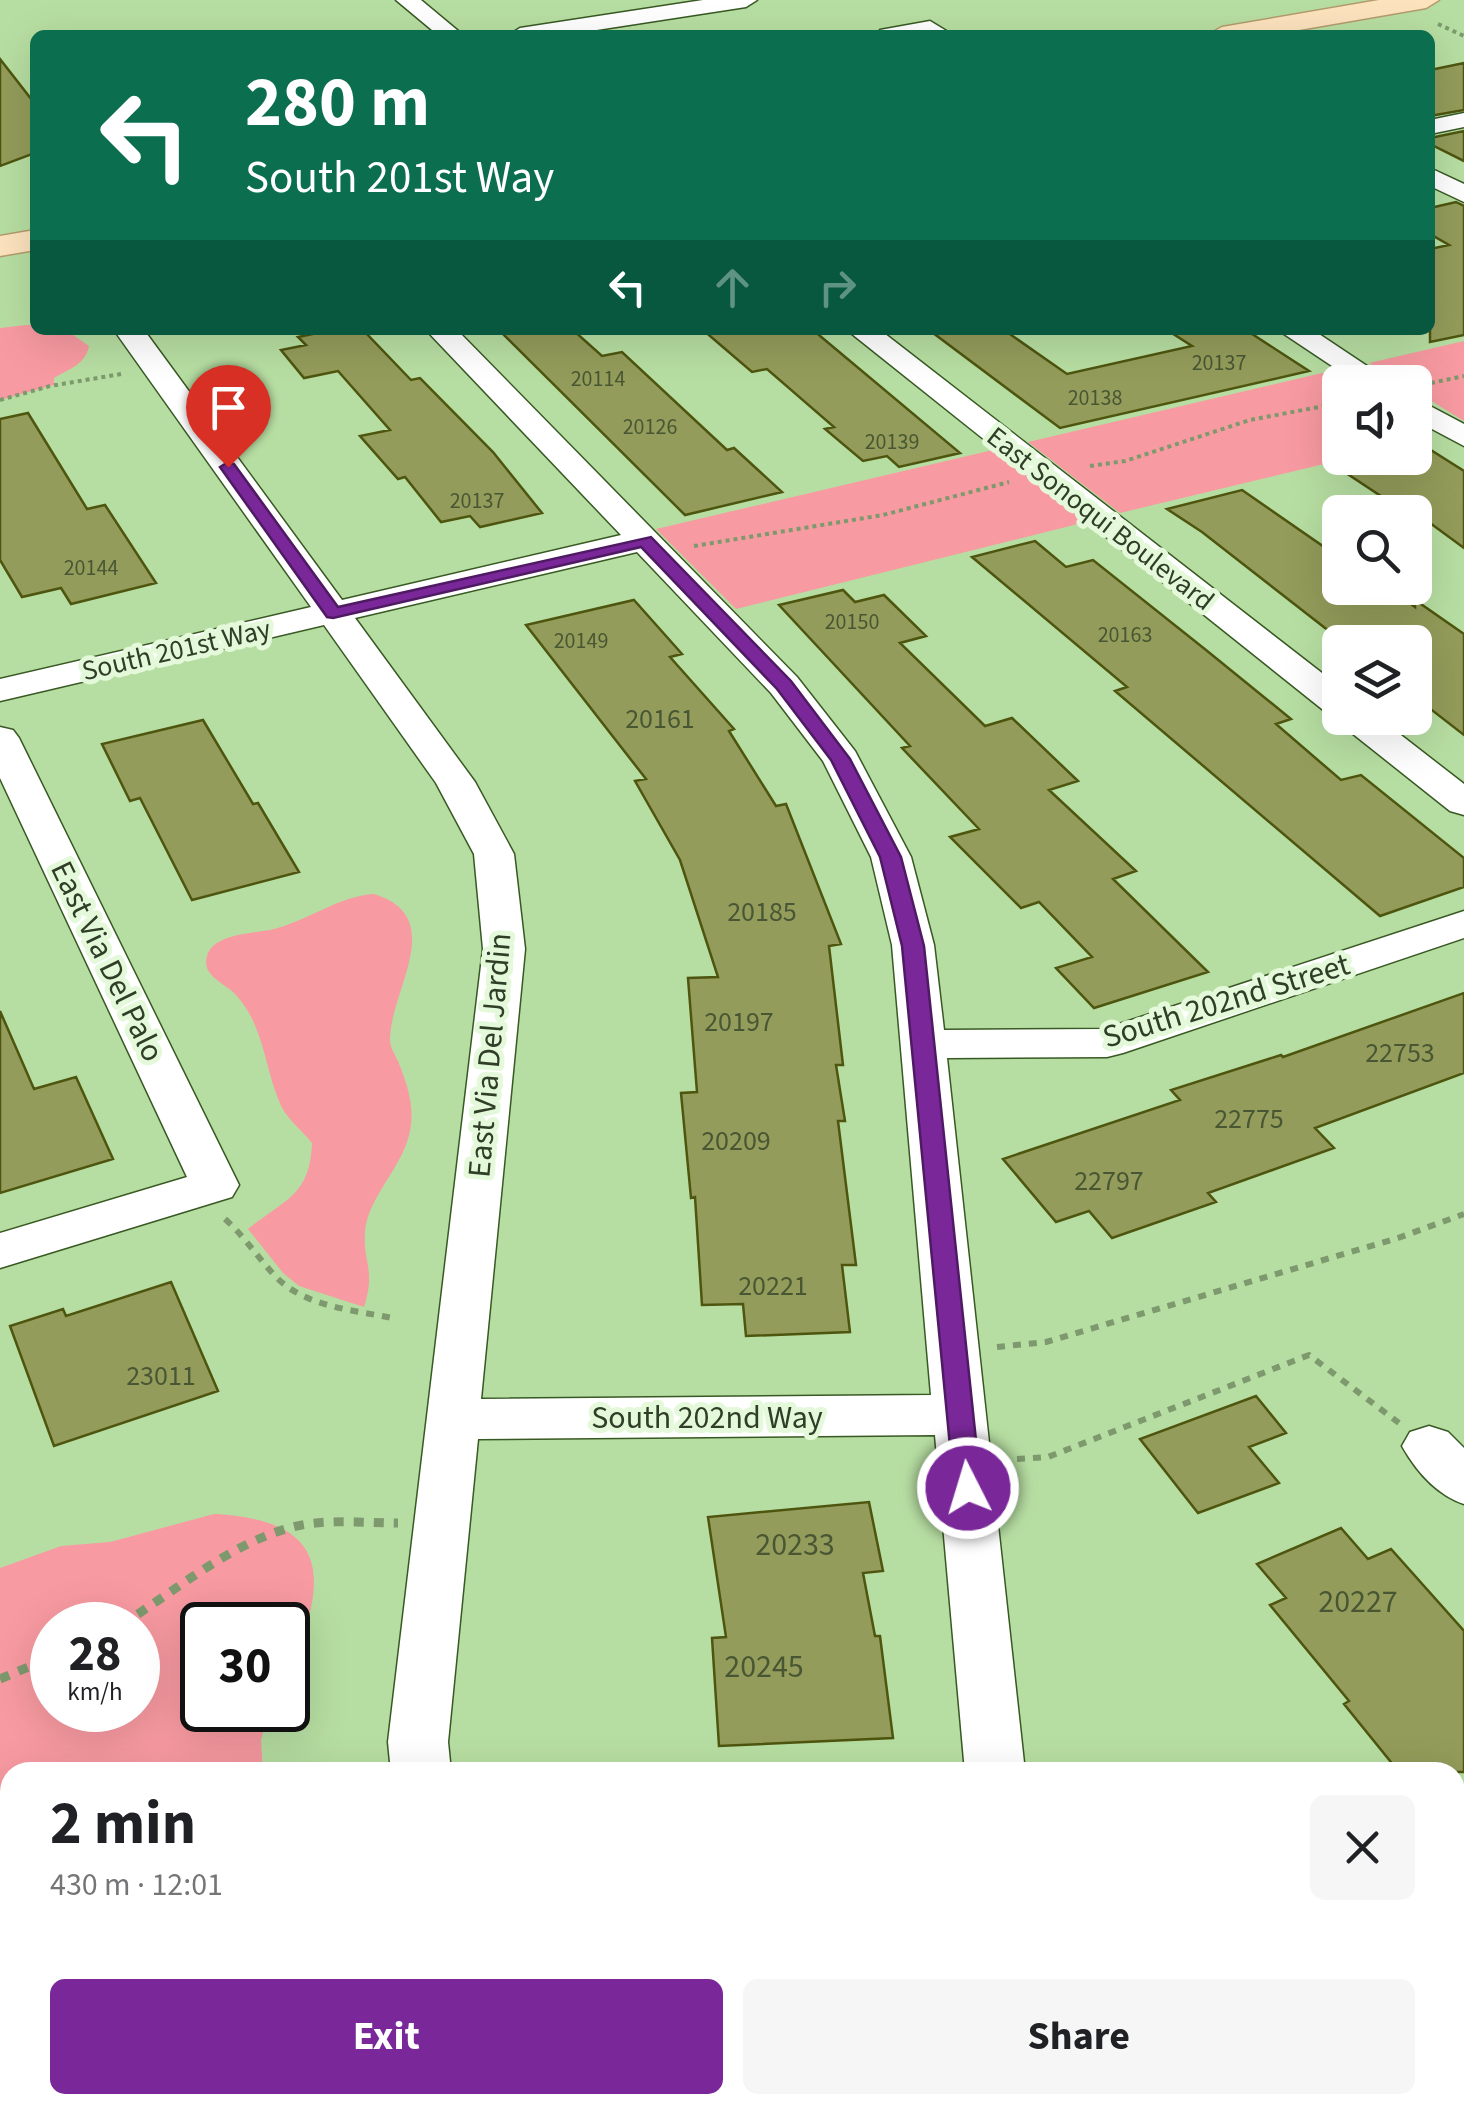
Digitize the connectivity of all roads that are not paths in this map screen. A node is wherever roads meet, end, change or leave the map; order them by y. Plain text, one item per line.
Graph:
1 (407, 0) edge
2 (746, 0) edge
3 (1418, 0) edge
4 (620, 20) junction
5 (446, 30) edge
6 (553, 30) edge
7 (634, 30) edge
8 (1250, 30) edge
9 (1464, 120) edge
10 (1435, 126) edge
11 (1435, 179) edge
12 (1464, 194) edge
13 (30, 241) edge
14 (0, 246) edge
15 (133, 335) edge
16 (447, 335) edge
17 (868, 335) edge
18 (1300, 335) edge
19 (1349, 365) edge
20 (1432, 418) edge
21 (1464, 438) edge
22 (652, 548) junction
23 (333, 613) junction
24 (0, 690) edge
25 (1322, 691) edge
26 (1378, 735) edge
27 (0, 738) edge
28 (1464, 803) edge
29 (1464, 924) edge
30 (923, 1044) junction
31 (0, 1252) edge
32 (960, 1416) junction
33 (453, 1419) junction
34 (419, 1762) edge
35 (995, 1762) edge

1 - 5 street
2 - 4 street
3 - 8 main road
4 - 6 street
4 - 7 street
9 - 10 street
11 - 12 street
13 - 14 main road
15 - 23 street, East Via Del Jardin
16 - 22 street
17 - 25 street, East Sonoqui Boulevard
18 - 19 street
20 - 21 street
22 - 23 street, South 201st Way
22 - 30 street
23 - 24 street, South 201st Way
23 - 33 street, East Via Del Jardin
26 - 28 street
27 - 31 street, East Via Del Palo
29 - 30 street, South 202nd Street
30 - 32 street
32 - 33 street, South 202nd Way
32 - 35 street
33 - 34 street, East Via Del Jardin

